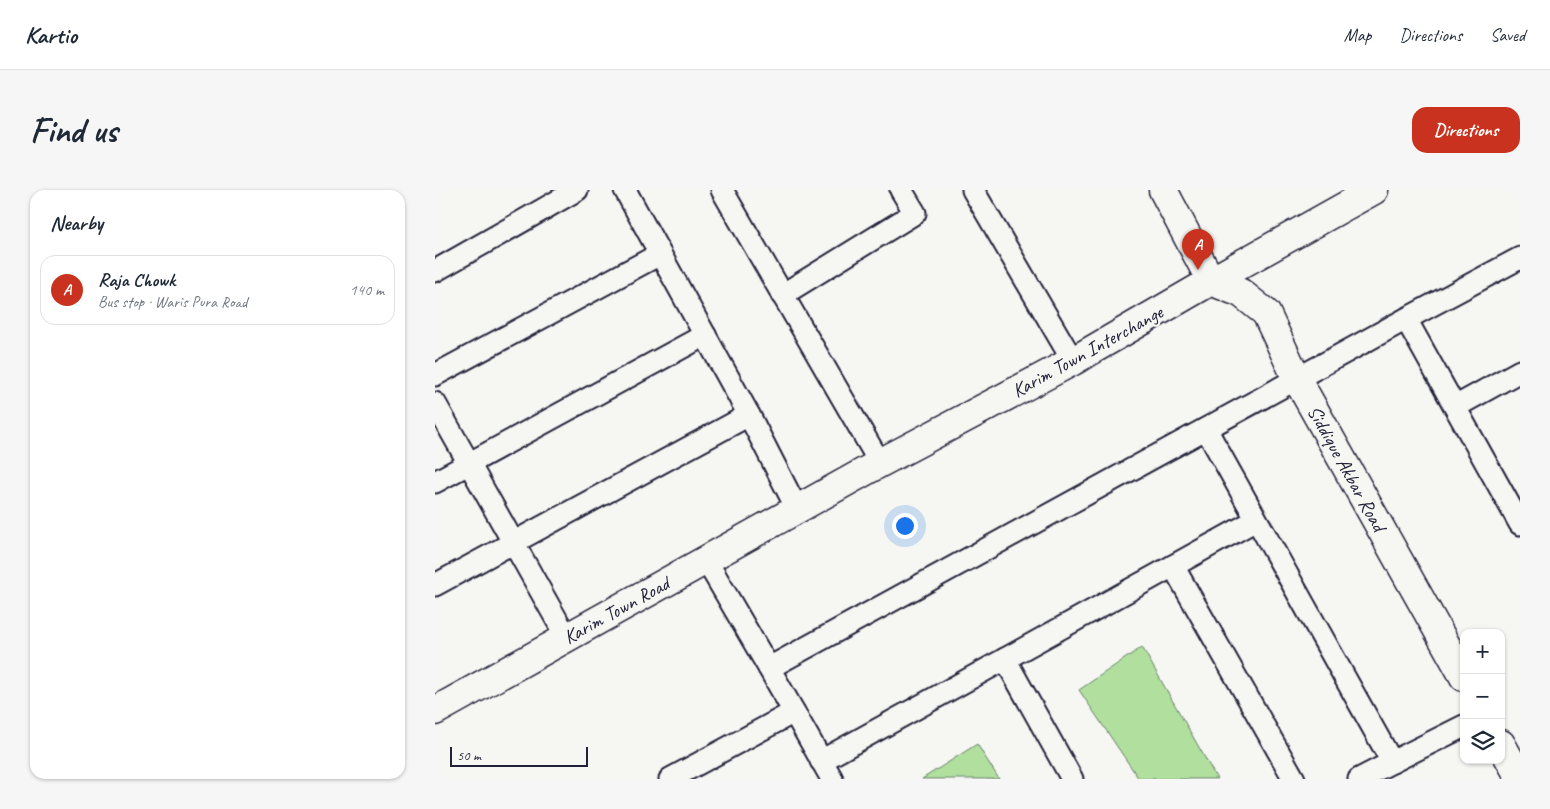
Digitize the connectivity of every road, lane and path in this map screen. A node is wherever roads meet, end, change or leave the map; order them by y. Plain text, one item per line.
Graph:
1 (577, 190) edge
2 (625, 190) edge
3 (721, 190) edge
4 (901, 190) edge
5 (973, 190) edge
6 (1163, 190) edge
7 (1374, 190) edge
8 (661, 254) junction
9 (1520, 258) edge
10 (435, 271) edge
11 (1211, 281) junction
12 (782, 295) junction
13 (1406, 319) junction
14 (705, 335) junction
15 (1073, 361) junction
16 (1520, 371) edge
17 (435, 375) edge
18 (1297, 379) junction
19 (435, 403) edge
20 (1455, 407) junction
21 (749, 415) junction
22 (1206, 429) junction
23 (880, 463) junction
24 (469, 464) junction
25 (435, 482) edge
26 (797, 510) junction
27 (1256, 520) junction
28 (1520, 524) edge
29 (513, 542) junction
30 (705, 560) junction
31 (1173, 566) junction
32 (435, 585) edge
33 (567, 638) junction
34 (1005, 659) junction
35 (769, 668) junction
36 (1462, 674) edge
37 (435, 711) edge
38 (794, 712) junction
39 (1460, 728) edge
40 (1505, 751) edge
41 (1392, 762) junction
42 (827, 770) edge
43 (1520, 778) edge
44 (670, 779) edge
45 (1072, 779) edge
46 (1294, 779) edge
47 (1359, 779) edge

1 - 10 street
2 - 8 street
3 - 12 street
4 - 12 street
5 - 15 street
6 - 11 street
7 - 11 street, Karim Town Interchange
8 - 14 street
8 - 17 street
9 - 13 street
11 - 15 street, Karim Town Interchange
11 - 18 street, Siddique Akbar Road
12 - 23 street
13 - 18 street
13 - 20 street
14 - 21 street
14 - 24 street
15 - 23 street, Karim Town Interchange
16 - 20 street
18 - 22 street
18 - 36 street, Siddique Akbar Road
19 - 24 street
20 - 28 street
21 - 26 street
21 - 29 street
22 - 27 street
22 - 35 street
23 - 26 street, Karim Town Interchange
24 - 25 street
24 - 29 street
26 - 30 street, Karim Town Road
27 - 31 street
27 - 41 street
29 - 32 street
29 - 33 street
30 - 33 street, Karim Town Road
30 - 35 street
31 - 34 street
31 - 46 street
33 - 37 street, Karim Town Road
34 - 42 street
34 - 45 street
35 - 38 street
38 - 42 street
38 - 44 street
39 - 41 street
40 - 43 street
41 - 47 street

